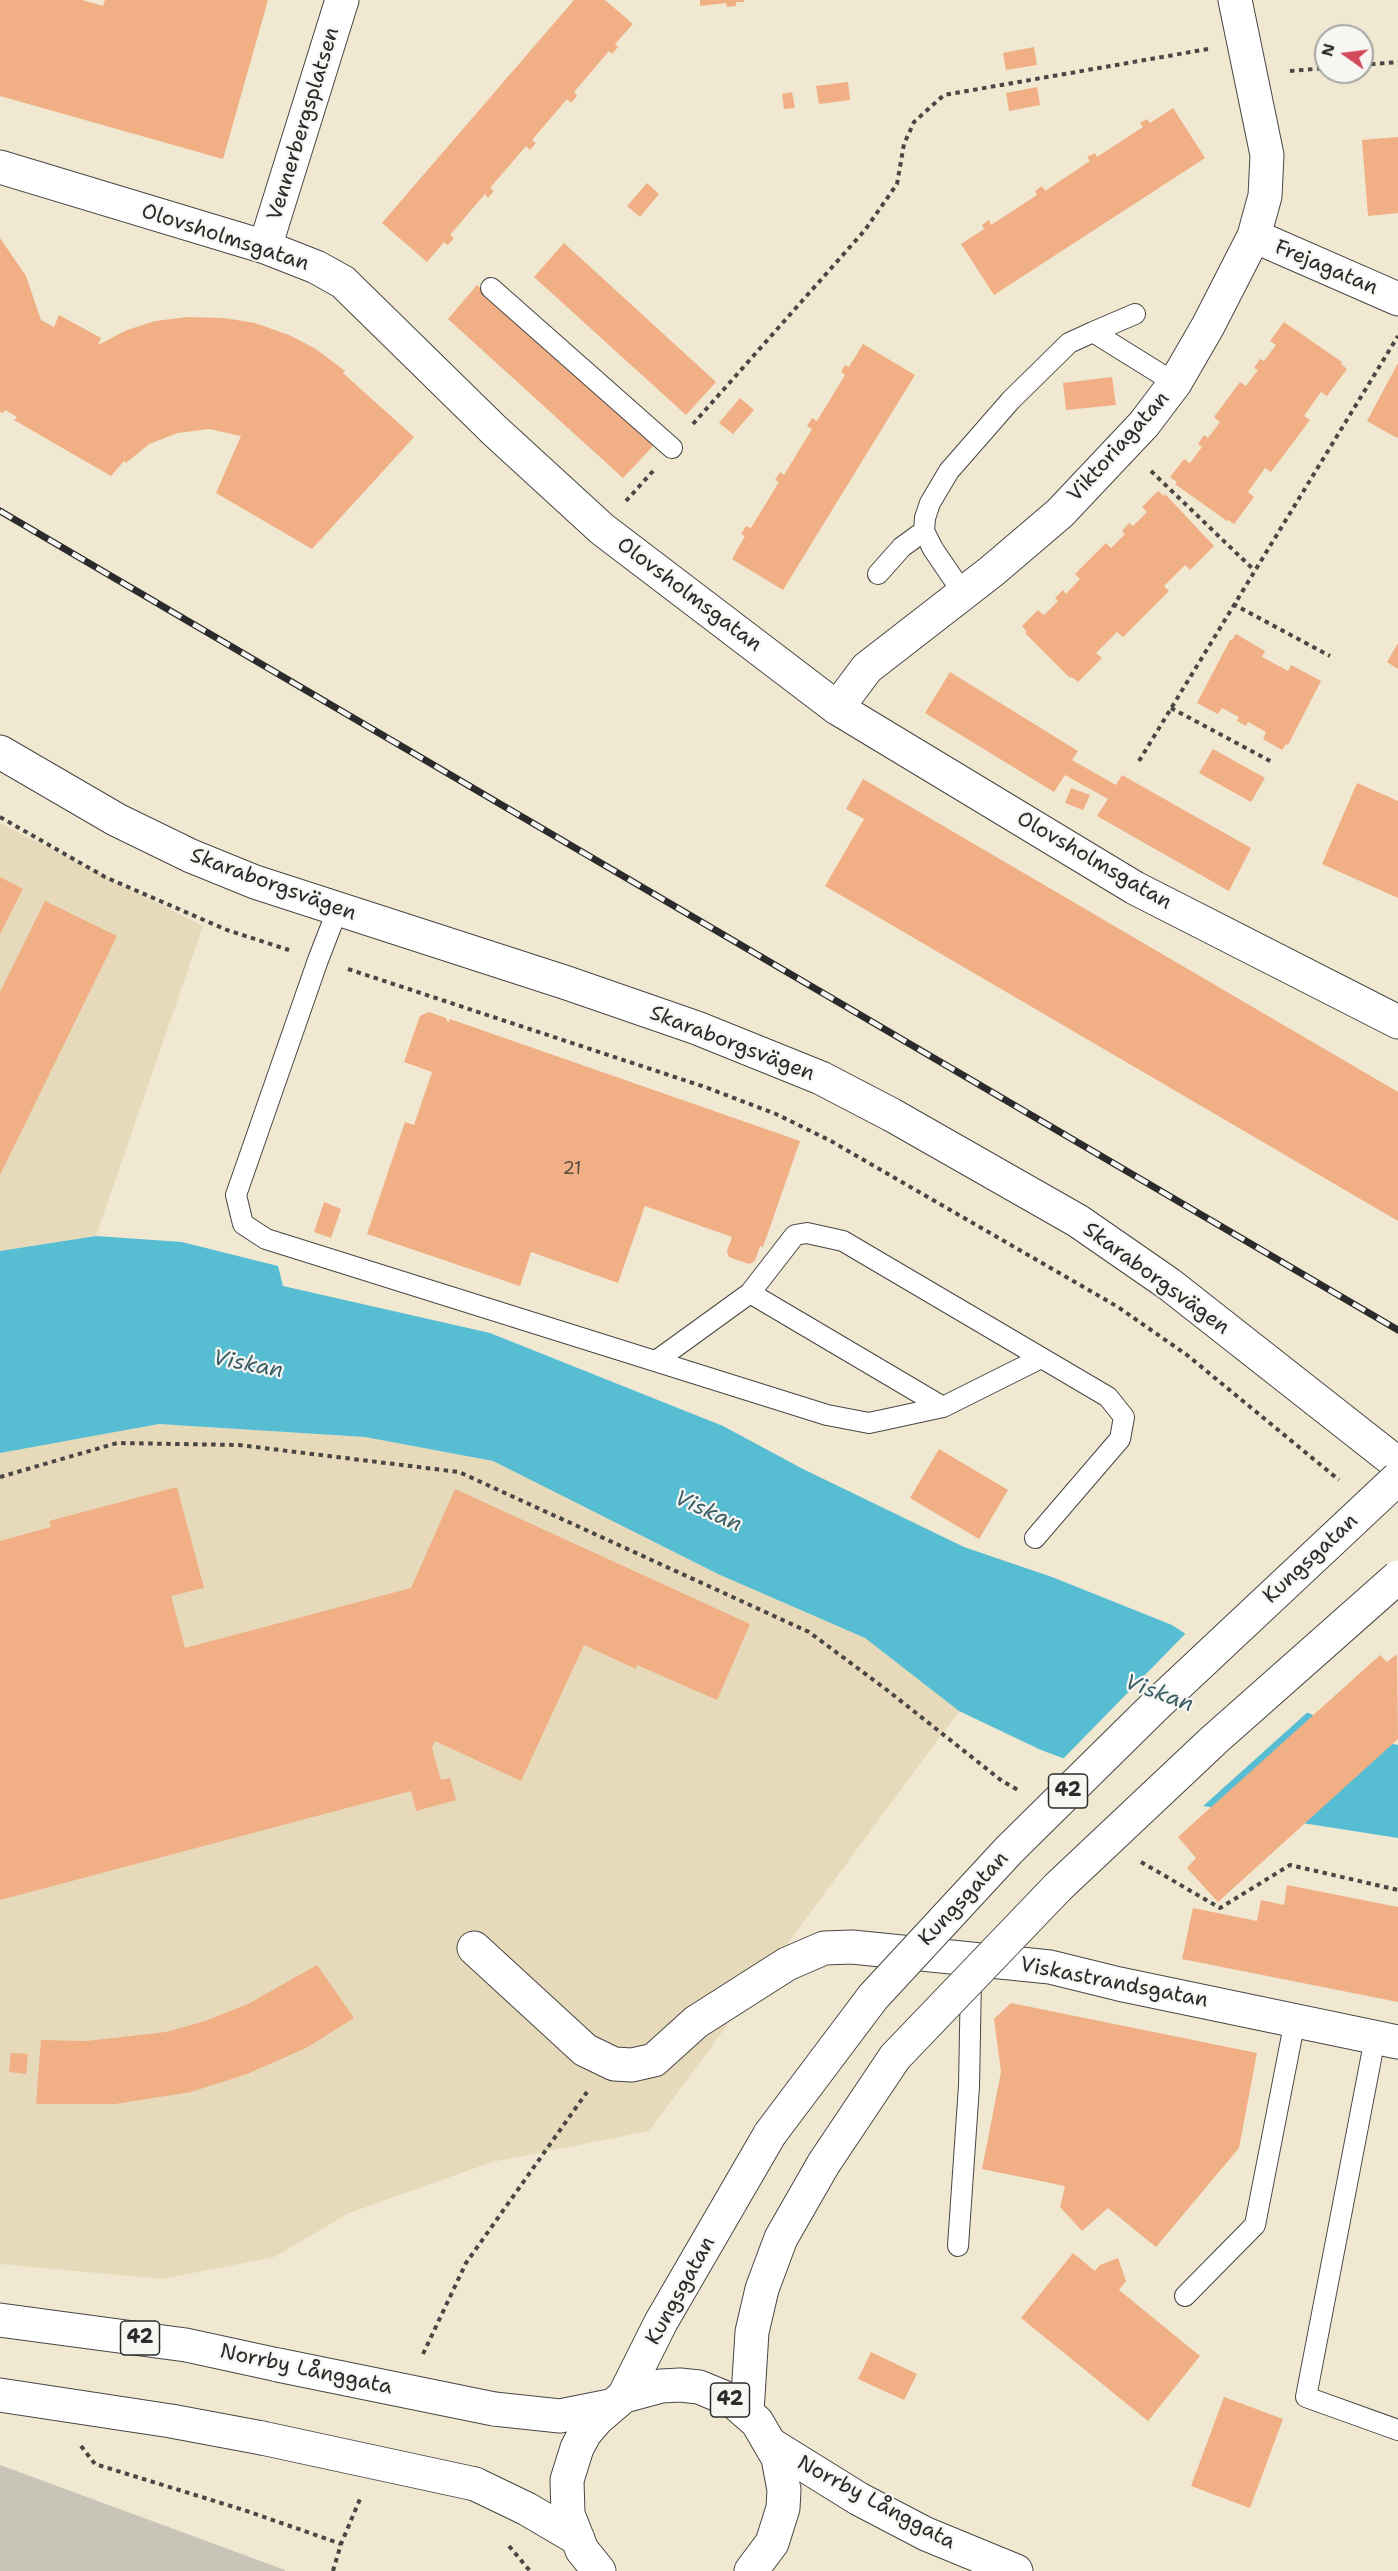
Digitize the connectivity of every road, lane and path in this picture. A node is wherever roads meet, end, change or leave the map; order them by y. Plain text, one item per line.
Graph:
1 (342, 0) edge
2 (1235, 0) edge
3 (1243, 43) junction
4 (1398, 62) edge
5 (1374, 64) edge
6 (0, 167) edge
7 (1254, 236) junction
8 (265, 247) junction
9 (491, 288) dead end
10 (1398, 299) edge
11 (1135, 314) dead end
12 (1093, 332) junction
13 (1398, 336) edge
14 (1175, 383) junction
15 (1124, 445) junction
16 (672, 448) junction
17 (602, 529) junction
18 (924, 531) junction
19 (1254, 570) junction
20 (878, 574) dead end
21 (963, 593) junction
22 (1233, 604) junction
23 (1330, 656) dead end
24 (837, 708) junction
25 (1171, 708) junction
26 (0, 752) edge
27 (1139, 761) dead end
28 (1272, 762) dead end
29 (0, 817) edge
30 (337, 910) junction
31 (318, 960) junction
32 (1398, 1022) edge
33 (750, 1293) junction
34 (1041, 1358) junction
35 (656, 1361) junction
36 (943, 1407) junction
37 (1398, 1464) edge
38 (0, 1477) edge
39 (1398, 1478) edge
40 (1345, 1485) dead end
41 (1035, 1538) dead end
42 (1398, 1577) edge
43 (1022, 1792) dead end
44 (1131, 1856) dead end
45 (1398, 1890) edge
46 (474, 1948) dead end
47 (972, 1959) junction
48 (1295, 2020) junction
49 (1386, 2040) edge
50 (587, 2093) dead end
51 (958, 2246) dead end
52 (1185, 2296) dead end
53 (0, 2320) edge
54 (419, 2363) dead end
55 (0, 2396) edge
56 (617, 2401) junction
57 (747, 2412) junction
58 (1398, 2430) edge
59 (80, 2444) dead end
60 (772, 2445) junction
61 (363, 2491) dead end
62 (578, 2540) junction
63 (341, 2544) junction
64 (596, 2570) edge
65 (333, 2571) edge
66 (751, 2571) edge
67 (1016, 2571) edge

1 - 8 street, Vennerbergsplatsen
2 - 3 street, Viktoriagatan
3 - 7 street, Viktoriagatan
3 - 16 path
4 - 5 path
6 - 8 street, Olovsholmsgatan
7 - 10 street, Frejagatan
7 - 14 street, Viktoriagatan
8 - 17 street, Olovsholmsgatan
9 - 16 lane
11 - 12 lane
12 - 14 lane
12 - 18 lane
13 - 19 path
14 - 15 street, Viktoriagatan
15 - 19 path
15 - 21 street, Viktoriagatan
16 - 17 path
17 - 24 street, Olovsholmsgatan
18 - 20 lane
18 - 21 lane
19 - 22 path
21 - 24 street, Viktoriagatan
22 - 23 path
22 - 25 path
24 - 32 street, Olovsholmsgatan
25 - 27 path
25 - 28 path
26 - 30 street, Skaraborgsvägen
29 - 31 path
30 - 31 lane
30 - 37 street, Skaraborgsvägen
31 - 35 lane
31 - 40 path
33 - 34 lane
33 - 35 lane
33 - 36 lane
34 - 36 lane
34 - 41 lane
35 - 36 lane
38 - 43 path
39 - 56 street, Kungsgatan / 42, bridge
42 - 57 street, 42, bridge
44 - 45 path
46 - 47 street, Viskastrandsgatan
47 - 48 street, Viskastrandsgatan
47 - 51 lane
48 - 49 street, Viskastrandsgatan
48 - 52 lane
49 - 58 lane
50 - 54 path
53 - 56 street, Norrby Långgata / 42, bridge
55 - 62 street, 42, bridge
56 - 57 street, 42
56 - 62 street, 42
57 - 60 street, 42
59 - 63 path
60 - 66 street, 42
60 - 67 street, Norrby Långgata
61 - 63 path
62 - 64 street, 42
63 - 65 path

